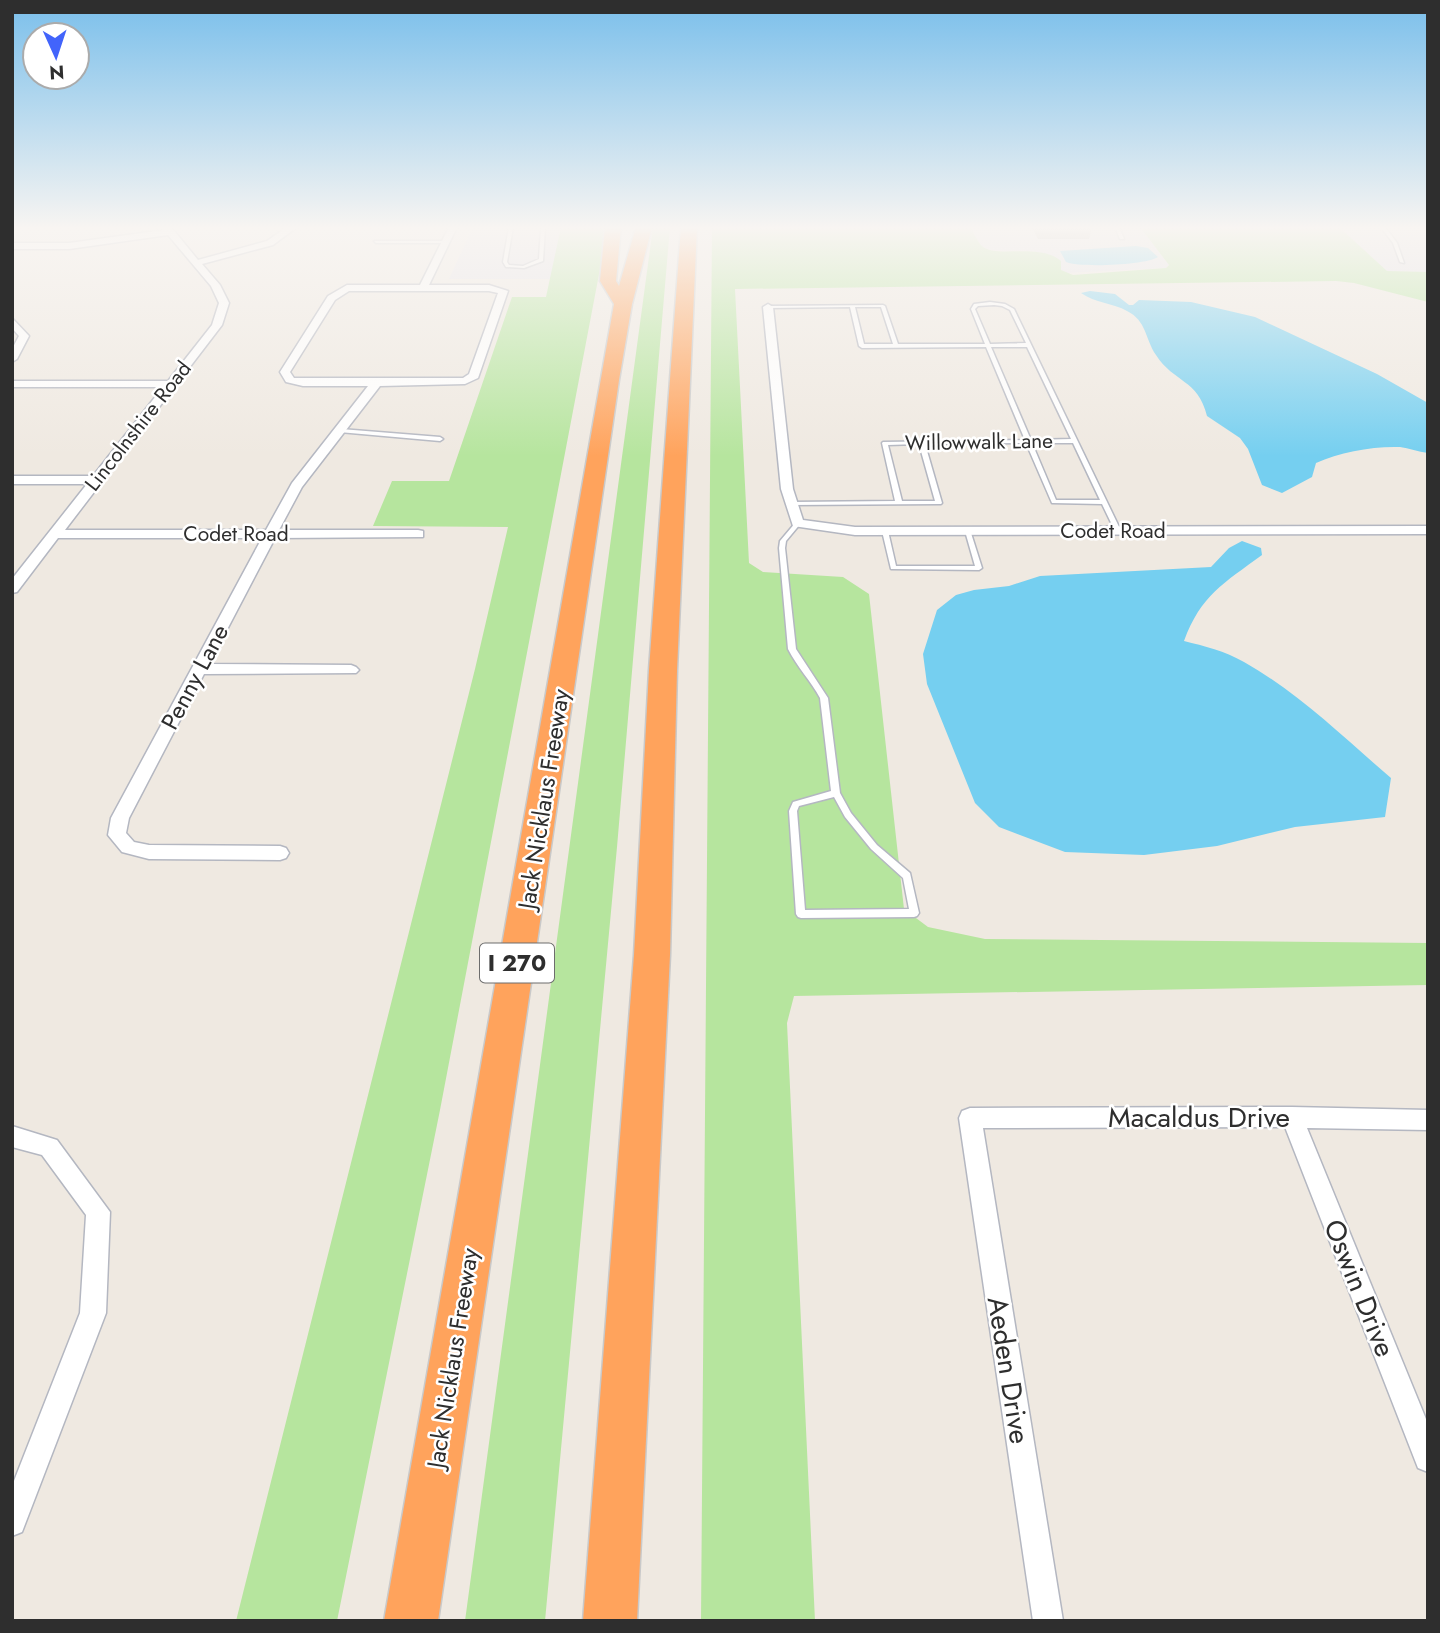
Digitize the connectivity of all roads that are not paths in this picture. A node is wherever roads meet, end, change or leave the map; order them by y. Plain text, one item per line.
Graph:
1 (224, 303) edge
2 (328, 303) edge
3 (499, 303) edge
4 (684, 303) edge
5 (989, 303) edge
6 (993, 303) edge
7 (623, 304) edge
8 (852, 306) junction
9 (768, 307) joint
10 (12, 321) edge
11 (988, 345) junction
12 (1029, 345) junction
13 (896, 346) junction
14 (12, 359) edge
15 (376, 383) junction
16 (12, 384) edge
17 (171, 384) junction
18 (341, 431) junction
19 (439, 439) dead end
20 (1028, 441) junction
21 (1075, 441) junction
22 (921, 442) junction
23 (12, 480) edge
24 (96, 480) junction
25 (1104, 502) junction
26 (900, 503) junction
27 (792, 504) junction
28 (798, 523) junction
29 (1428, 530) edge
30 (885, 531) junction
31 (968, 531) junction
32 (1118, 531) junction
33 (55, 534) junction
34 (271, 534) junction
35 (418, 534) dead end
36 (12, 589) edge
37 (200, 669) junction
38 (351, 670) dead end
39 (836, 793) junction
40 (280, 853) dead end
41 (1292, 1117) junction
42 (970, 1118) joint
43 (1428, 1120) edge
44 (12, 1136) edge
45 (1428, 1458) edge
46 (12, 1522) edge
47 (411, 1621) edge
48 (611, 1621) edge
49 (1048, 1621) edge

1 - 17 street, Lincolnshire Road
2 - 15 street
3 - 15 street
4 - 48 highway
5 - 11 lane
6 - 12 lane
7 - 47 highway, Jack Nicklaus Freeway / I 270
8 - 9 lane
8 - 13 lane
8 - 13 lane
9 - 27 street
10 - 14 street
11 - 12 lane
11 - 13 lane
11 - 20 lane
12 - 21 lane
15 - 18 street, Penny Lane
16 - 17 street
17 - 24 street, Lincolnshire Road
18 - 19 lane
18 - 34 street, Penny Lane
20 - 21 lane, Willowwalk Lane
20 - 22 lane, Willowwalk Lane
20 - 25 lane
21 - 25 lane
22 - 26 lane, Willowwalk Lane
22 - 26 lane
23 - 24 street
24 - 33 street, Lincolnshire Road
25 - 32 lane
26 - 27 lane
27 - 28 street
28 - 30 street, Codet Road
28 - 39 lane
29 - 32 street, Codet Road
30 - 31 street, Codet Road
30 - 31 lane
31 - 32 street, Codet Road
33 - 34 street, Codet Road
33 - 36 street, Lincolnshire Road
34 - 35 street, Codet Road
34 - 37 street, Penny Lane
37 - 38 street
37 - 40 street, Penny Lane
39 - 39 lane
41 - 42 street, Macaldus Drive
41 - 43 street, Macaldus Drive
41 - 45 street, Oswin Drive
42 - 49 street, Aeden Drive
44 - 46 street

